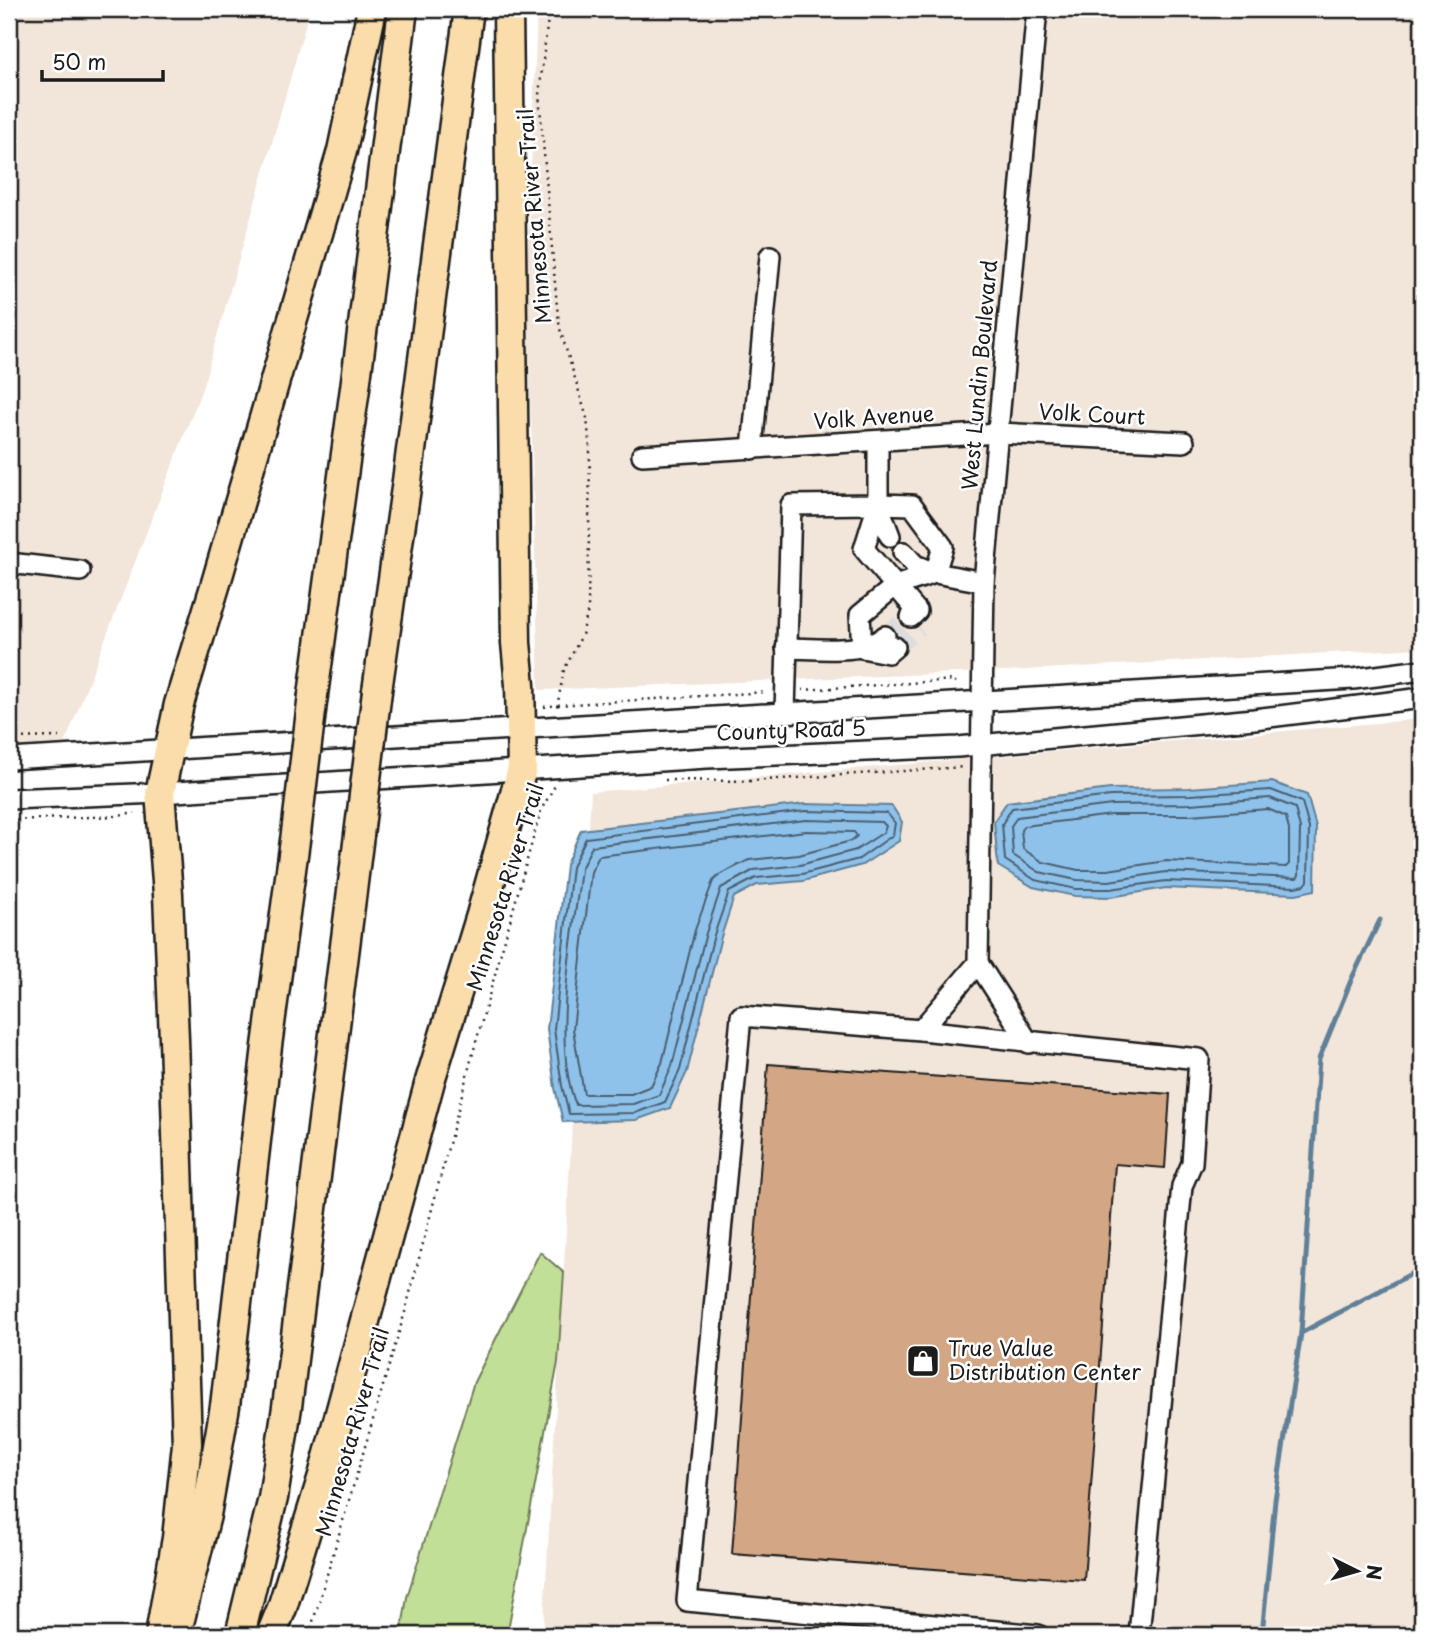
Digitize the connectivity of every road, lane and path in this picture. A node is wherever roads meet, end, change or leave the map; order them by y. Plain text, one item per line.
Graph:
1 (372, 9) edge
2 (403, 9) edge
3 (469, 9) edge
4 (508, 9) edge
5 (550, 9) edge
6 (1037, 9) edge
7 (769, 256) dead end
8 (998, 433) junction
9 (878, 440) junction
10 (1184, 442) dead end
11 (752, 449) junction
12 (642, 455) dead end
13 (878, 504) junction
14 (890, 536) dead end
15 (903, 552) dead end
16 (9, 563) edge
17 (80, 571) dead end
18 (935, 573) junction
19 (984, 582) junction
20 (895, 586) junction
21 (916, 618) dead end
22 (890, 642) tunnel mouth
23 (786, 648) junction
24 (862, 648) junction
25 (1422, 670) edge
26 (1422, 698) edge
27 (980, 701) junction
28 (785, 712) junction
29 (554, 726) junction
30 (521, 728) junction
31 (981, 745) junction
32 (169, 749) junction
33 (9, 759) edge
34 (555, 767) junction
35 (522, 769) junction
36 (160, 793) junction
37 (9, 799) edge
38 (978, 963) junction
39 (921, 1030) junction
40 (1029, 1043) junction
41 (160, 1635) edge
42 (176, 1635) edge
43 (240, 1635) edge
44 (271, 1635) edge
45 (309, 1635) edge
46 (1038, 1635) edge
47 (1139, 1635) edge

1 - 32 highway
2 - 42 highway, bridge
3 - 43 highway, bridge
4 - 30 highway
5 - 29 path, Minnesota River Trail
6 - 8 street, West Lundin Boulevard
7 - 11 street
8 - 9 street, Volk Avenue
8 - 10 street, Volk Court
8 - 19 street, West Lundin Boulevard
9 - 11 street, Volk Avenue
9 - 13 street
11 - 12 street, Volk Avenue
13 - 14 street
13 - 18 street
13 - 20 street
13 - 23 street
15 - 18 street
16 - 17 street
18 - 19 street
18 - 20 street
19 - 27 street, West Lundin Boulevard
20 - 21 street
20 - 24 street
22 - 24 street
23 - 24 street
23 - 28 street
25 - 27 street, County Road 5
26 - 31 street, County Road 5
27 - 28 street, County Road 5
27 - 31 street, West Lundin Boulevard
28 - 29 street, County Road 5
29 - 30 street, County Road 5
30 - 32 street, County Road 5
30 - 35 highway
31 - 34 street, County Road 5
31 - 38 street, West Lundin Boulevard
32 - 33 street, County Road 5
32 - 36 highway
34 - 35 street, County Road 5
34 - 45 path, Minnesota River Trail
35 - 36 street, County Road 5
35 - 44 highway
36 - 37 street, County Road 5
36 - 41 highway
38 - 39 street
38 - 40 street
39 - 40 street
39 - 46 street
40 - 47 street

